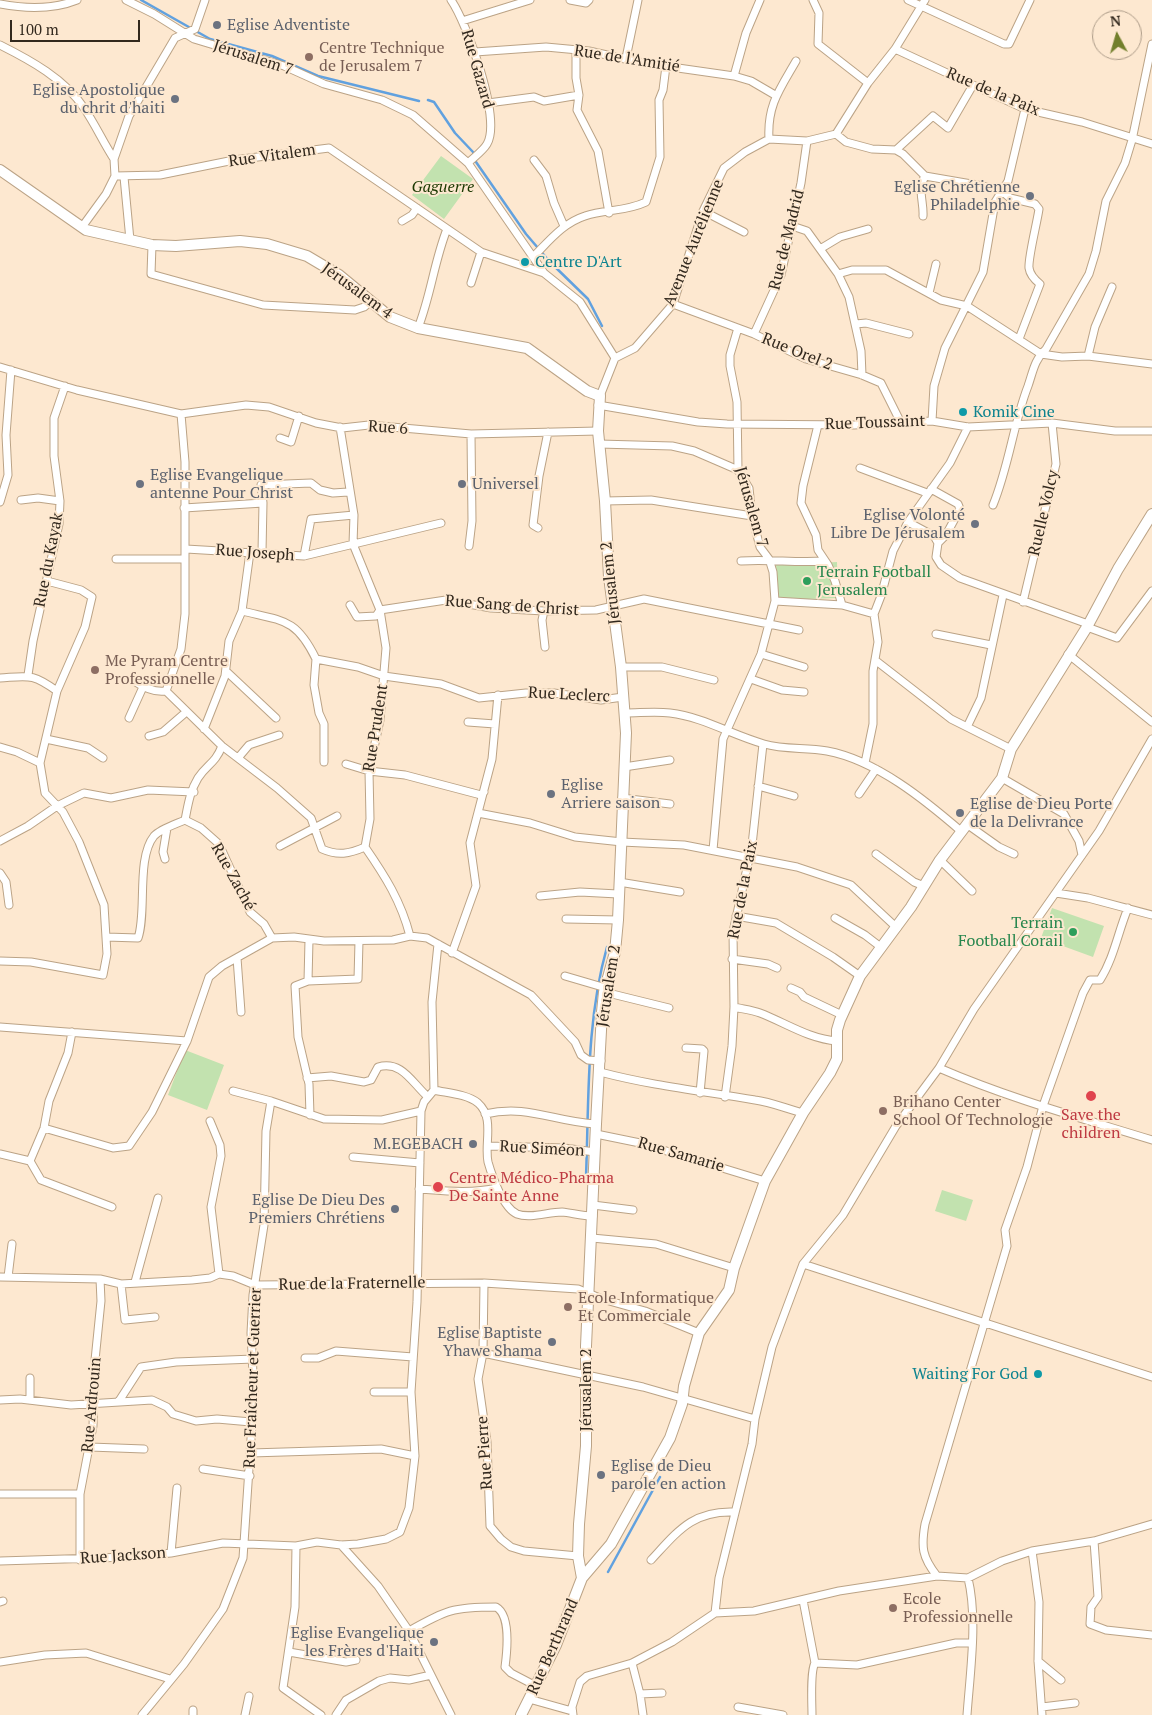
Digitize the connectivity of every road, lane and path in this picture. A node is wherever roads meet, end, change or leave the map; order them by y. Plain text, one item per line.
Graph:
1 (77, 0) edge
2 (126, 0) edge
3 (205, 0) edge
4 (451, 0) edge
5 (530, 0) edge
6 (570, 0) edge
7 (590, 0) edge
8 (638, 0) edge
9 (760, 0) edge
10 (813, 0) edge
11 (908, 0) edge
12 (1030, 0) edge
13 (924, 3) edge
14 (0, 4) edge
15 (462, 21) junction
16 (183, 33) junction
17 (1152, 44) edge
18 (0, 45) edge
19 (895, 49) junction
20 (576, 51) junction
21 (475, 52) junction
22 (626, 58) junction
23 (796, 61) dead end
24 (666, 66) junction
25 (734, 76) junction
26 (868, 83) junction
27 (973, 85) junction
28 (579, 95) junction
29 (775, 95) junction
30 (488, 103) junction
31 (1025, 109) junction
32 (836, 134) junction
33 (769, 139) junction
34 (1132, 140) junction
35 (807, 141) junction
36 (1152, 144) edge
37 (896, 150) junction
38 (114, 159) junction
39 (534, 160) dead end
40 (468, 163) junction
41 (0, 170) edge
42 (114, 176) junction
43 (925, 176) junction
44 (124, 177) junction
45 (1002, 192) junction
46 (418, 208) junction
47 (703, 211) junction
48 (609, 213) junction
49 (923, 216) dead end
50 (402, 221) dead end
51 (564, 226) junction
52 (792, 226) junction
53 (82, 227) junction
54 (447, 229) junction
55 (868, 229) dead end
56 (744, 232) dead end
57 (130, 240) junction
58 (152, 245) junction
59 (820, 248) junction
60 (481, 252) junction
61 (533, 257) junction
62 (936, 264) dead end
63 (544, 273) junction
64 (838, 274) junction
65 (471, 283) dead end
66 (1112, 287) dead end
67 (929, 293) junction
68 (371, 301) junction
69 (673, 304) junction
70 (967, 306) junction
71 (856, 324) junction
72 (418, 328) junction
73 (738, 328) junction
74 (754, 334) junction
75 (909, 334) dead end
76 (1019, 338) junction
77 (1041, 354) junction
78 (1088, 356) junction
79 (615, 358) junction
80 (1152, 364) edge
81 (0, 367) edge
82 (10, 370) junction
83 (862, 375) junction
84 (64, 386) junction
85 (599, 400) junction
86 (182, 414) junction
87 (299, 416) junction
88 (900, 421) junction
89 (932, 421) junction
90 (1052, 423) junction
91 (739, 424) junction
92 (1014, 424) junction
93 (818, 425) junction
94 (340, 427) junction
95 (968, 428) junction
96 (598, 431) junction
97 (1152, 431) edge
98 (548, 432) junction
99 (471, 434) junction
100 (280, 438) dead end
101 (599, 444) junction
102 (860, 468) dead end
103 (738, 470) junction
104 (929, 491) junction
105 (348, 492) junction
106 (22, 500) dead end
107 (60, 501) junction
108 (605, 501) junction
109 (0, 502) edge
110 (263, 503) junction
111 (994, 505) dead end
112 (184, 508) junction
113 (1152, 514) edge
114 (354, 515) junction
115 (752, 516) junction
116 (908, 522) junction
117 (441, 523) dead end
118 (538, 528) dead end
119 (353, 544) junction
120 (938, 544) junction
121 (469, 546) dead end
122 (186, 549) junction
123 (250, 552) junction
124 (262, 552) junction
125 (304, 556) junction
126 (116, 559) dead end
127 (185, 559) junction
128 (769, 559) junction
129 (741, 561) dead end
130 (824, 561) junction
131 (46, 582) junction
132 (1152, 591) edge
133 (1003, 595) junction
134 (775, 601) junction
135 (1023, 602) junction
136 (350, 605) dead end
137 (842, 605) junction
138 (612, 607) junction
139 (380, 610) junction
140 (242, 611) junction
141 (544, 611) junction
142 (874, 614) junction
143 (770, 625) junction
144 (1088, 626) junction
145 (799, 630) dead end
146 (936, 634) dead end
147 (991, 645) junction
148 (545, 647) dead end
149 (761, 654) junction
150 (1068, 654) junction
151 (316, 659) junction
152 (875, 660) junction
153 (621, 667) junction
154 (804, 667) dead end
155 (226, 671) junction
156 (28, 675) junction
157 (384, 676) junction
158 (0, 678) edge
159 (751, 679) junction
160 (714, 680) dead end
161 (134, 681) dead end
162 (143, 687) junction
163 (56, 691) junction
164 (166, 691) junction
165 (804, 692) dead end
166 (498, 695) junction
167 (623, 697) junction
168 (185, 713) junction
169 (625, 713) junction
170 (130, 718) dead end
171 (276, 718) dead end
172 (468, 722) dead end
173 (1152, 722) edge
174 (495, 724) junction
175 (967, 727) junction
176 (204, 729) junction
177 (727, 730) junction
178 (279, 735) dead end
179 (149, 736) dead end
180 (46, 739) junction
181 (1152, 739) edge
182 (763, 744) junction
183 (222, 746) junction
184 (0, 747) edge
185 (1011, 749) junction
186 (103, 758) dead end
187 (238, 758) junction
188 (670, 760) dead end
189 (324, 762) dead end
190 (40, 763) junction
191 (865, 763) junction
192 (346, 764) dead end
193 (624, 767) junction
194 (876, 769) junction
195 (368, 771) junction
196 (1002, 778) junction
197 (758, 786) junction
198 (194, 792) junction
199 (484, 792) junction
200 (859, 794) dead end
201 (794, 796) dead end
202 (622, 798) junction
203 (670, 804) dead end
204 (56, 806) junction
205 (478, 813) junction
206 (337, 816) dead end
207 (185, 820) junction
208 (167, 828) junction
209 (316, 828) junction
210 (965, 828) junction
211 (0, 840) edge
212 (622, 842) junction
213 (280, 846) dead end
214 (365, 847) junction
215 (713, 850) junction
216 (876, 854) dead end
217 (1014, 854) dead end
218 (1082, 855) junction
219 (749, 858) junction
220 (166, 859) dead end
221 (940, 860) junction
222 (0, 873) edge
223 (619, 882) junction
224 (924, 886) junction
225 (972, 891) dead end
226 (680, 892) dead end
227 (1056, 893) junction
228 (618, 894) junction
229 (540, 896) dead end
230 (9, 905) dead end
231 (1128, 908) junction
232 (1152, 915) edge
233 (736, 916) junction
234 (835, 918) dead end
235 (566, 920) dead end
236 (618, 920) junction
237 (897, 928) junction
238 (410, 936) junction
239 (106, 937) junction
240 (272, 938) junction
241 (310, 940) junction
242 (359, 941) junction
243 (438, 944) junction
244 (882, 948) junction
245 (452, 954) junction
246 (236, 958) junction
247 (732, 959) junction
248 (0, 961) edge
249 (777, 968) dead end
250 (565, 976) dead end
251 (860, 976) junction
252 (308, 981) junction
253 (792, 988) dead end
254 (605, 990) junction
255 (734, 1007) junction
256 (669, 1008) dead end
257 (240, 1012) dead end
258 (842, 1015) junction
259 (0, 1027) edge
260 (72, 1032) junction
261 (186, 1041) junction
262 (837, 1041) junction
263 (686, 1048) dead end
264 (596, 1063) junction
265 (939, 1068) junction
266 (307, 1078) junction
267 (434, 1090) junction
268 (233, 1091) dead end
269 (700, 1093) junction
270 (428, 1096) junction
271 (725, 1097) junction
272 (271, 1101) junction
273 (1043, 1106) junction
274 (421, 1111) junction
275 (803, 1113) junction
276 (485, 1114) junction
277 (310, 1115) junction
278 (210, 1121) dead end
279 (44, 1128) junction
280 (596, 1129) junction
281 (1152, 1140) edge
282 (488, 1146) junction
283 (595, 1152) junction
284 (0, 1154) edge
285 (353, 1157) dead end
286 (30, 1161) junction
287 (420, 1164) junction
288 (765, 1181) junction
289 (498, 1188) junction
290 (419, 1189) junction
291 (158, 1198) dead end
292 (593, 1205) junction
293 (112, 1207) dead end
294 (633, 1210) dead end
295 (593, 1216) junction
296 (592, 1238) junction
297 (12, 1244) dead end
298 (804, 1264) junction
299 (734, 1268) junction
300 (219, 1274) junction
301 (4, 1277) edge
302 (100, 1279) junction
303 (135, 1282) junction
304 (417, 1283) junction
305 (484, 1283) junction
306 (121, 1284) junction
307 (255, 1285) junction
308 (590, 1294) junction
309 (156, 1317) dead end
310 (986, 1324) junction
311 (699, 1333) junction
312 (483, 1353) junction
313 (413, 1357) junction
314 (305, 1358) dead end
315 (254, 1359) junction
316 (586, 1373) junction
317 (1152, 1377) edge
318 (30, 1378) dead end
319 (374, 1392) dead end
320 (411, 1392) junction
321 (682, 1397) junction
322 (0, 1400) edge
323 (30, 1400) junction
324 (119, 1401) junction
325 (93, 1402) junction
326 (755, 1419) junction
327 (251, 1422) junction
328 (90, 1447) junction
329 (144, 1449) dead end
330 (251, 1454) junction
331 (415, 1456) junction
332 (203, 1469) dead end
333 (250, 1476) junction
334 (177, 1488) dead end
335 (0, 1494) edge
336 (80, 1494) junction
337 (735, 1512) junction
338 (1152, 1524) edge
339 (1094, 1541) junction
340 (245, 1545) junction
341 (341, 1545) junction
342 (296, 1546) junction
343 (1032, 1551) junction
344 (171, 1553) junction
345 (578, 1556) junction
346 (80, 1560) junction
347 (651, 1560) dead end
348 (0, 1561) edge
349 (937, 1576) junction
350 (582, 1578) junction
351 (968, 1578) junction
352 (803, 1600) junction
353 (715, 1613) junction
354 (409, 1631) junction
355 (1152, 1636) edge
356 (972, 1643) junction
357 (290, 1652) junction
358 (356, 1660) dead end
359 (1038, 1661) junction
360 (0, 1662) edge
361 (632, 1663) junction
362 (815, 1663) junction
363 (431, 1675) junction
364 (170, 1679) junction
365 (1061, 1680) dead end
366 (536, 1686) junction
367 (662, 1693) dead end
368 (640, 1694) junction
369 (249, 1696) dead end
370 (529, 1700) junction
371 (1075, 1703) dead end
372 (1042, 1707) junction
373 (738, 1708) dead end
374 (572, 1713) edge
375 (142, 1715) edge
376 (245, 1715) edge
377 (321, 1715) edge
378 (336, 1715) edge
379 (450, 1715) edge
380 (521, 1715) edge
381 (643, 1715) edge
382 (783, 1715) edge
383 (812, 1715) edge
384 (967, 1715) edge
385 (1042, 1715) edge

1 - 14 street
2 - 16 street, Jérusalem 7
3 - 16 street
4 - 15 street, Rue Gazard
5 - 15 street
6 - 7 street
8 - 22 street
9 - 25 street
10 - 26 street
11 - 13 street
12 - 13 street
13 - 19 street
15 - 21 street, Rue Gazard
16 - 38 street
16 - 40 street, Jérusalem 7
17 - 34 street
18 - 38 street
19 - 26 street
19 - 27 street, Rue de la Paix
20 - 21 street, Rue de l'Amitié
20 - 22 street, Rue de l'Amitié
20 - 28 street
21 - 30 street, Rue Gazard
22 - 24 street, Rue de l'Amitié
23 - 29 street
24 - 25 street, Rue de l'Amitié
24 - 48 street
25 - 29 street, Rue de l'Amitié
26 - 32 street
27 - 31 street, Rue de la Paix
27 - 37 street
28 - 30 street
28 - 48 street
29 - 33 street
30 - 40 street, Rue Gazard
31 - 34 street, Rue de la Paix
31 - 45 street
32 - 35 street
32 - 37 street
33 - 35 street
33 - 47 street, Avenue Aurélienne
34 - 36 street, Rue de la Paix
34 - 77 street
35 - 52 street, Rue de Madrid
37 - 43 street
38 - 42 street
39 - 51 street
40 - 61 street
41 - 53 street, Jérusalem 4
42 - 44 street, Rue Vitalem
42 - 53 street
43 - 45 street
43 - 49 street
44 - 46 street, Rue Vitalem
44 - 57 street
45 - 70 street
45 - 76 street
46 - 50 street
46 - 54 street, Rue Vitalem
47 - 56 street
47 - 69 street, Avenue Aurélienne
48 - 51 street
51 - 61 street
52 - 59 street
52 - 74 street, Rue de Madrid
53 - 57 street, Jérusalem 4
54 - 60 street, Rue Vitalem
54 - 72 street
55 - 59 street
57 - 58 street, Jérusalem 4
58 - 68 street, Jérusalem 4
58 - 68 street
59 - 64 street
60 - 63 street, Rue Vitalem
60 - 65 street
61 - 63 street
62 - 67 street
63 - 79 street
64 - 67 street
64 - 71 street
66 - 78 street
67 - 70 street
68 - 72 street, Jérusalem 4
69 - 73 street, Rue Orel 2
69 - 79 street, Avenue Aurélienne
70 - 76 street
70 - 89 street
71 - 75 street
71 - 83 street
72 - 85 street, Jérusalem 4
73 - 74 street, Rue Orel 2
73 - 91 street, Jérusalem 7
74 - 83 street, Rue Orel 2
76 - 77 street
77 - 78 street
77 - 92 street
78 - 80 street
79 - 85 street
81 - 82 street, Rue 6
82 - 84 street, Rue 6
82 - 109 street
83 - 88 street, Rue Orel 2
84 - 86 street, Rue 6
84 - 107 street, Rue du Kayak
85 - 91 street, Rue Toussaint
85 - 96 street, Jérusalem 2
86 - 87 street, Rue 6
86 - 112 street
87 - 94 street, Rue 6
87 - 100 street
88 - 89 street, Rue Toussaint
88 - 93 street, Rue Toussaint
89 - 95 street, Rue Toussaint
90 - 92 street, Rue Toussaint
90 - 97 street, Rue Toussaint
90 - 135 street, Ruelle Volcy
91 - 93 street, Rue Toussaint
91 - 103 street, Jérusalem 7
92 - 95 street, Rue Toussaint
92 - 111 street
93 - 130 street
94 - 99 street, Rue 6
94 - 105 street
95 - 104 street
96 - 98 street, Rue 6
96 - 101 street, Jérusalem 2
98 - 99 street, Rue 6
98 - 118 street
99 - 121 street
101 - 103 street
101 - 108 street, Jérusalem 2
102 - 104 street
103 - 115 street, Jérusalem 7
104 - 116 street
104 - 120 street
105 - 110 street
105 - 114 street
106 - 107 street
107 - 131 street, Rue du Kayak
108 - 115 street
108 - 138 street, Jérusalem 2
110 - 112 street
110 - 124 street
112 - 122 street
113 - 144 street
114 - 119 street
114 - 125 street
115 - 128 street, Jérusalem 7
116 - 120 street
116 - 142 street
117 - 119 street, Rue Joseph
119 - 125 street, Rue Joseph
119 - 139 street, Rue Prudent
120 - 133 street
122 - 123 street, Rue Joseph
122 - 127 street
123 - 124 street, Rue Joseph
123 - 140 street
124 - 125 street, Rue Joseph
126 - 127 street
127 - 164 street
128 - 129 street
128 - 130 street
128 - 134 street, Jérusalem 7
130 - 137 street
131 - 156 street, Rue du Kayak
131 - 163 street
132 - 144 street
133 - 135 street
133 - 147 street
134 - 137 street
134 - 143 street, Jérusalem 7
135 - 144 street
136 - 139 street, Rue Sang de Christ
137 - 142 street
138 - 141 street, Rue Sang de Christ
138 - 143 street, Rue Sang de Christ
138 - 153 street, Jérusalem 2
139 - 141 street, Rue Sang de Christ
139 - 157 street, Rue Prudent
140 - 151 street
140 - 155 street
141 - 148 street
142 - 152 street
143 - 145 street, Rue Sang de Christ
143 - 149 street, Jérusalem 7
144 - 150 street
146 - 147 street
147 - 175 street
149 - 154 street
149 - 159 street, Jérusalem 7
150 - 173 street
150 - 185 street
151 - 157 street, Rue Leclerc
151 - 189 street
152 - 175 street
152 - 191 street
153 - 160 street
153 - 167 street, Jérusalem 2
155 - 171 street
155 - 176 street
156 - 158 street
156 - 163 street
157 - 166 street, Rue Leclerc
157 - 195 street, Rue Prudent
159 - 165 street
159 - 177 street, Jérusalem 7
161 - 162 street
162 - 164 street
162 - 170 street
163 - 180 street
164 - 168 street
166 - 167 street, Rue Leclerc
166 - 174 street
167 - 169 street, Jérusalem 2
168 - 176 street
168 - 179 street
169 - 177 street
169 - 193 street, Jérusalem 2
172 - 174 street
174 - 199 street
175 - 185 street
176 - 183 street
177 - 182 street
177 - 215 street, Jérusalem 7
178 - 187 street
180 - 186 street
180 - 190 street
181 - 218 street
182 - 191 street
182 - 197 street, Rue de la Paix
183 - 187 street
183 - 198 street
184 - 190 street
185 - 196 street
187 - 209 street
188 - 193 street
190 - 204 street
191 - 194 street
192 - 195 street
193 - 202 street, Jérusalem 2
194 - 200 street
194 - 210 street
195 - 199 street
195 - 214 street, Rue Prudent
196 - 210 street
196 - 218 street
197 - 201 street
197 - 219 street, Rue de la Paix
198 - 204 street
198 - 207 street
199 - 205 street
202 - 203 street
202 - 212 street, Jérusalem 2
204 - 211 street
204 - 239 street
205 - 212 street
205 - 245 street
206 - 209 street
207 - 208 street
207 - 240 street, Rue Zaché
208 - 220 street
208 - 239 street
209 - 213 street
209 - 214 street
210 - 217 street
210 - 221 street
212 - 215 street
212 - 223 street, Jérusalem 2
214 - 238 street
215 - 219 street
216 - 224 street
218 - 227 street
219 - 233 street, Rue de la Paix
219 - 237 street
221 - 224 street
221 - 225 street
222 - 230 street
223 - 226 street
223 - 228 street, Jérusalem 2
224 - 237 street
227 - 231 street
227 - 265 street
228 - 229 street
228 - 236 street, Jérusalem 2
231 - 232 street
231 - 273 street
233 - 247 street, Rue de la Paix
233 - 251 street
234 - 244 street
235 - 236 street
236 - 254 street, Jérusalem 2
237 - 244 street
238 - 242 street
238 - 243 street
239 - 248 street
240 - 241 street
240 - 246 street
241 - 242 street
241 - 252 street
242 - 252 street
243 - 245 street
243 - 267 street
244 - 251 street
245 - 264 street
246 - 257 street
246 - 261 street
247 - 249 street
247 - 255 street, Rue de la Paix
250 - 254 street
251 - 258 street
252 - 266 street
253 - 258 street
254 - 256 street
254 - 264 street, Jérusalem 2
255 - 262 street
255 - 271 street, Rue de la Paix
258 - 262 street
259 - 260 street
260 - 261 street
260 - 279 street
261 - 279 street
262 - 275 street
263 - 269 street
264 - 269 street
264 - 280 street, Jérusalem 2
265 - 273 street
265 - 298 street
266 - 270 street
266 - 277 street
267 - 270 street
267 - 276 street
268 - 272 street
269 - 271 street
270 - 274 street
271 - 275 street
272 - 277 street
272 - 307 street, Rue Fraîcheur et Guerrier
273 - 281 street
273 - 310 street
274 - 277 street
274 - 287 street
275 - 288 street
276 - 280 street, Rue Samarie
276 - 282 street
278 - 300 street
279 - 286 street
280 - 283 street, Jérusalem 2
280 - 288 street, Rue Samarie
282 - 283 street, Rue Siméon
282 - 289 street
283 - 292 street, Jérusalem 2
284 - 286 street
285 - 287 street
286 - 293 street
287 - 290 street
288 - 299 street
289 - 290 street
289 - 295 street
290 - 304 street
291 - 303 street
292 - 294 street
292 - 295 street, Jérusalem 2
295 - 296 street, Jérusalem 2
296 - 299 street
296 - 308 street, Jérusalem 2
297 - 301 street
298 - 310 street
298 - 326 street
299 - 311 street
300 - 303 street, Rue de la Fraternelle
300 - 307 street, Rue de la Fraternelle
301 - 302 street, Rue de la Fraternelle
302 - 306 street, Rue de la Fraternelle
302 - 325 street, Rue Ardrouin
303 - 306 street, Rue de la Fraternelle
304 - 305 street, Rue de la Fraternelle
304 - 307 street, Rue de la Fraternelle
304 - 313 street
305 - 308 street, Rue de la Fraternelle
305 - 312 street, Rue Pierre
306 - 309 street
307 - 315 street, Rue Fraîcheur et Guerrier
308 - 311 street, Rue de la Fraternelle
308 - 316 street, Jérusalem 2
310 - 317 street
310 - 349 street
311 - 321 street
312 - 316 street
312 - 345 street, Rue Pierre
313 - 314 street
313 - 320 street
315 - 324 street
315 - 327 street, Rue Fraîcheur et Guerrier
316 - 321 street
316 - 345 street, Jérusalem 2
318 - 323 street
319 - 320 street
320 - 331 street
321 - 326 street
321 - 350 street
322 - 323 street
323 - 325 street
324 - 325 street
324 - 327 street
325 - 328 street, Rue Ardrouin
326 - 337 street
327 - 330 street, Rue Fraîcheur et Guerrier
328 - 329 street
328 - 336 street, Rue Ardrouin
330 - 331 street
330 - 333 street, Rue Fraîcheur et Guerrier
331 - 341 street, Rue Jackson
332 - 333 street
333 - 340 street, Rue Fraîcheur et Guerrier
334 - 344 street
335 - 336 street
336 - 346 street, Rue Ardrouin
337 - 347 street
337 - 353 street
338 - 339 street
339 - 343 street
339 - 355 street
340 - 342 street, Rue Jackson
340 - 344 street, Rue Jackson
340 - 364 street, Rue Fraîcheur et Guerrier
341 - 342 street, Rue Jackson
341 - 354 street
342 - 357 street
343 - 351 street
343 - 359 street
344 - 346 street, Rue Jackson
345 - 350 street, Jérusalem 2
346 - 348 street, Rue Jackson
349 - 351 street
349 - 352 street
350 - 366 street, Rue Berthrand
351 - 356 street
352 - 353 street
352 - 362 street
353 - 361 street
354 - 363 street
354 - 366 street
356 - 362 street
356 - 384 street
357 - 358 street
357 - 377 street
359 - 365 street
359 - 372 street
360 - 364 street
361 - 368 street
361 - 374 street
362 - 383 street
363 - 378 street
363 - 379 street
364 - 375 street, Rue Fraîcheur et Guerrier
366 - 370 street, Rue Berthrand
367 - 368 street
368 - 381 street
369 - 376 street
370 - 374 street
370 - 380 street, Rue Berthrand
371 - 372 street
372 - 385 street
373 - 382 street

